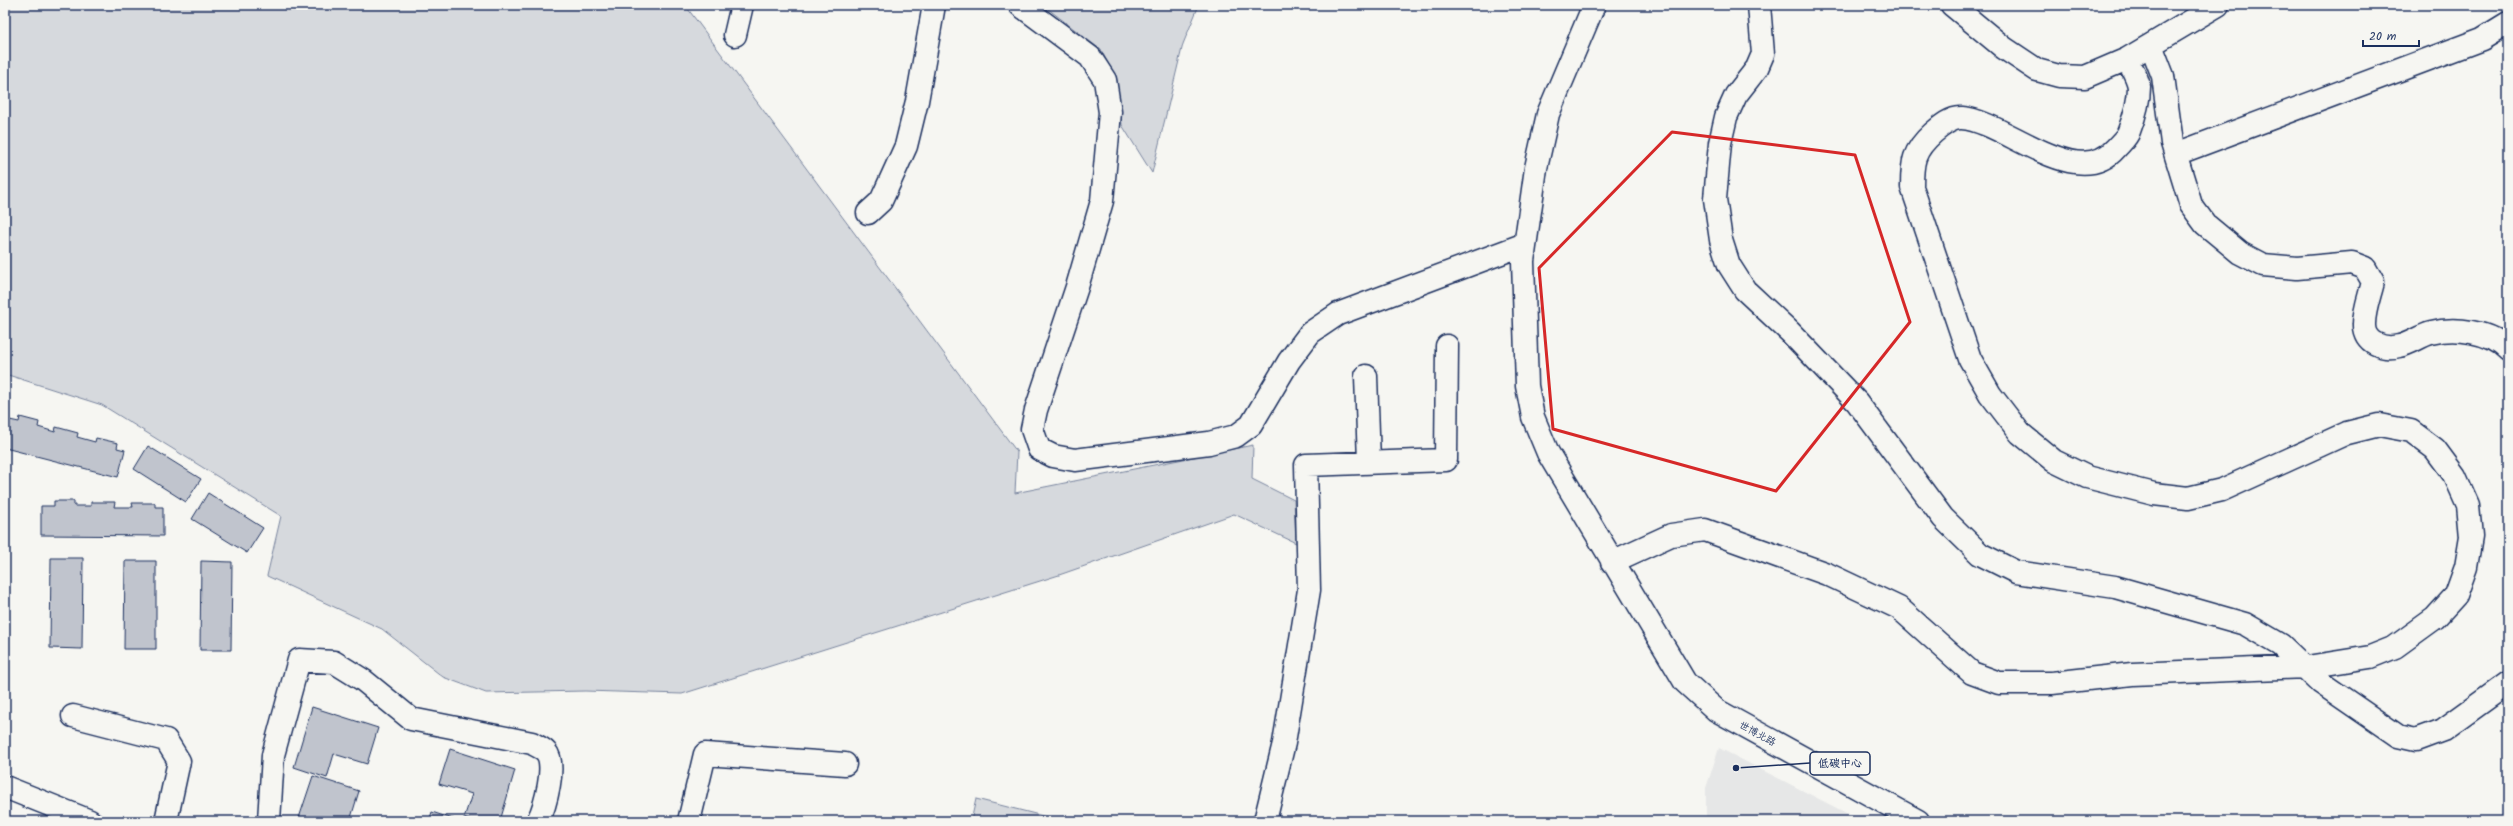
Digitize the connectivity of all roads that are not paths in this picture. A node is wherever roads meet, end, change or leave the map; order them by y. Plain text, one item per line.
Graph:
1 (742, 5) edge
2 (934, 5) edge
3 (1020, 5) edge
4 (1594, 5) edge
5 (1759, 5) edge
6 (1952, 5) edge
7 (2218, 5) edge
8 (2508, 23) edge
9 (736, 35) dead end
10 (2151, 45) junction
11 (2128, 58) junction
12 (2176, 154) junction
13 (868, 213) dead end
14 (1525, 244) junction
15 (1447, 346) dead end
16 (2508, 350) edge
17 (1366, 376) dead end
18 (1369, 462) junction
19 (1612, 562) junction
20 (2307, 667) junction
21 (2508, 683) edge
22 (73, 716) dead end
23 (845, 764) dead end
24 (5, 787) edge
25 (90, 821) edge
26 (166, 821) edge
27 (269, 821) edge
28 (538, 821) edge
29 (688, 821) edge
30 (1265, 821) edge
31 (1918, 821) edge

1 - 9 street
2 - 13 street
3 - 14 street
4 - 14 street, 世博北路
5 - 20 street
6 - 11 street
7 - 10 street
8 - 12 street
10 - 11 street
10 - 12 street
11 - 20 street
12 - 16 street
14 - 19 street, 世博北路
15 - 18 street
17 - 18 street
18 - 30 street
19 - 20 street
19 - 31 street, 世博北路
20 - 21 street
22 - 26 street
23 - 29 street
24 - 25 street
27 - 28 street

